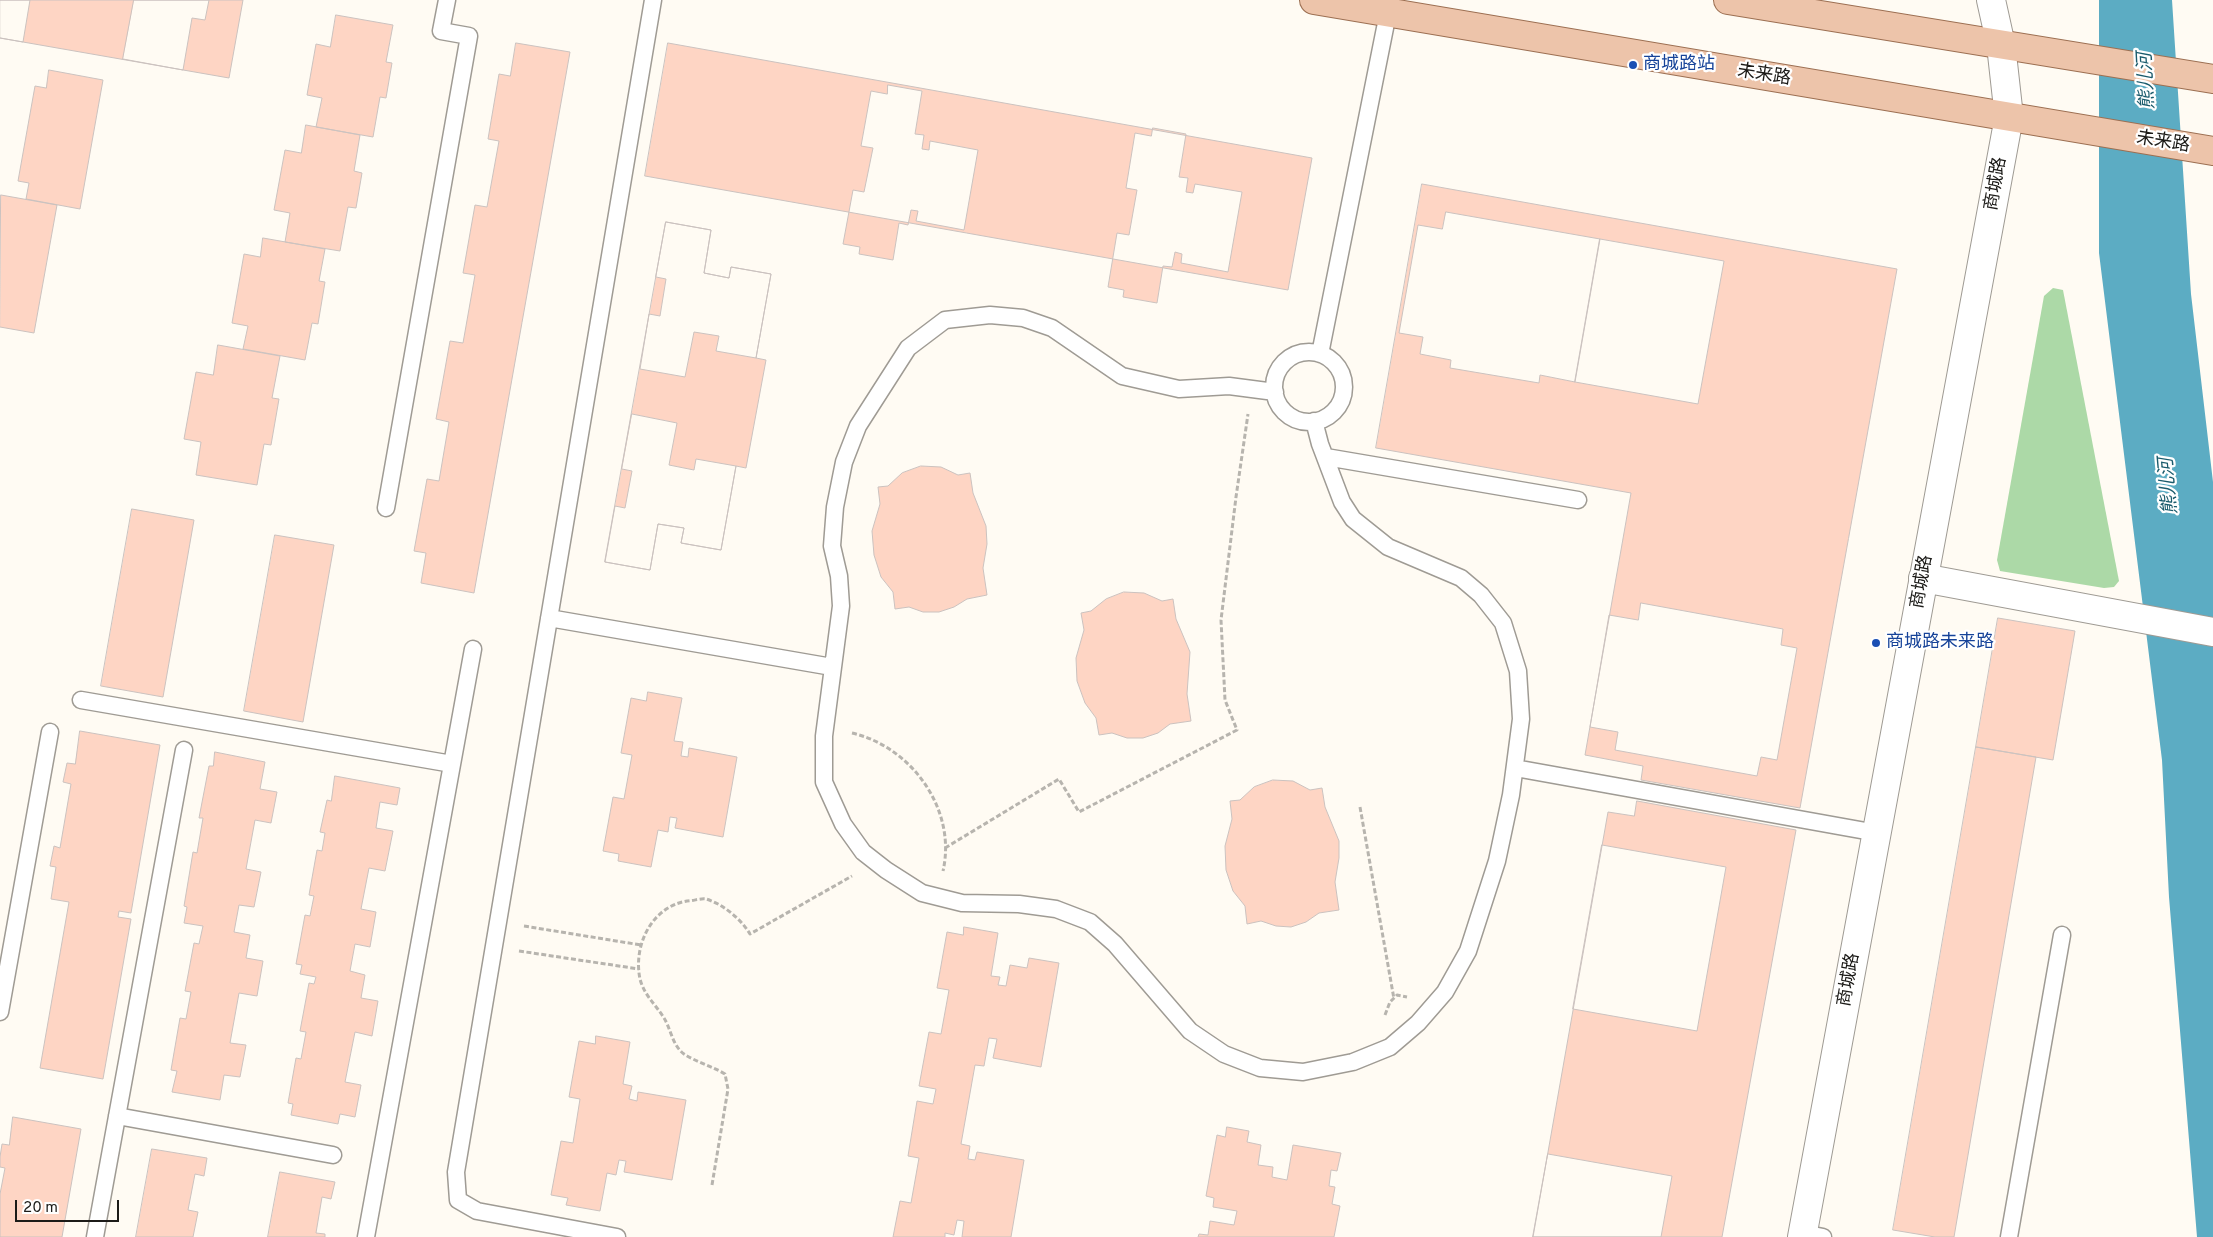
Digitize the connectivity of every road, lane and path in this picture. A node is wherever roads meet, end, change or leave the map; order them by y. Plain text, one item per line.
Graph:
1 (446, 0) edge
2 (653, 0) edge
3 (1314, 0) edge
4 (1728, 0) edge
5 (1991, 0) edge
6 (2002, 0) edge
7 (1388, 13) junction
8 (2001, 44) junction
9 (2213, 79) edge
10 (2009, 117) junction
11 (2213, 151) edge
12 (1320, 354) junction
13 (1252, 389) junction
14 (1275, 392) junction
15 (1314, 421) junction
16 (1326, 457) junction
17 (1578, 500) dead end
18 (386, 508) dead end
19 (1924, 578) junction
20 (549, 618) junction
21 (2213, 632) edge
22 (473, 649) dead end
23 (832, 667) junction
24 (81, 700) dead end
25 (825, 727) junction
26 (50, 732) dead end
27 (184, 750) dead end
28 (452, 764) junction
29 (1515, 768) junction
30 (1360, 807) dead end
31 (1877, 833) junction
32 (944, 848) junction
33 (876, 862) junction
34 (937, 896) junction
35 (498, 922) junction
36 (2062, 936) dead end
37 (641, 945) junction
38 (494, 947) junction
39 (639, 970) junction
40 (1394, 999) dead end
41 (0, 1012) edge
42 (118, 1116) junction
43 (333, 1155) dead end
44 (712, 1185) dead end
45 (1809, 1236) edge
46 (95, 1237) edge
47 (366, 1237) edge
48 (618, 1237) edge
49 (2010, 1237) edge

1 - 18 lane
2 - 20 lane
3 - 7 main road, 未来路
4 - 8 main road
5 - 8 street
6 - 8 street
7 - 10 main road, 未来路
7 - 12 lane
8 - 9 main road
8 - 10 street, 商城路
10 - 11 main road, 未来路
10 - 19 street, 商城路
12 - 14 lane
12 - 15 lane
13 - 14 lane
13 - 23 lane
13 - 32 path
14 - 15 lane
15 - 16 lane
16 - 17 lane
16 - 29 lane
19 - 21 street
19 - 31 street, 商城路
20 - 23 lane
20 - 35 lane
22 - 28 lane
23 - 25 lane
24 - 28 lane
25 - 32 path
25 - 33 lane
26 - 41 lane
27 - 42 lane
28 - 47 lane
29 - 31 lane
29 - 34 lane
30 - 40 path
31 - 45 street, 商城路
32 - 34 path
33 - 34 lane
33 - 37 path
35 - 37 path
35 - 38 lane
36 - 49 lane
37 - 39 path
38 - 39 path
38 - 48 lane
39 - 44 path
42 - 43 lane
42 - 46 lane

